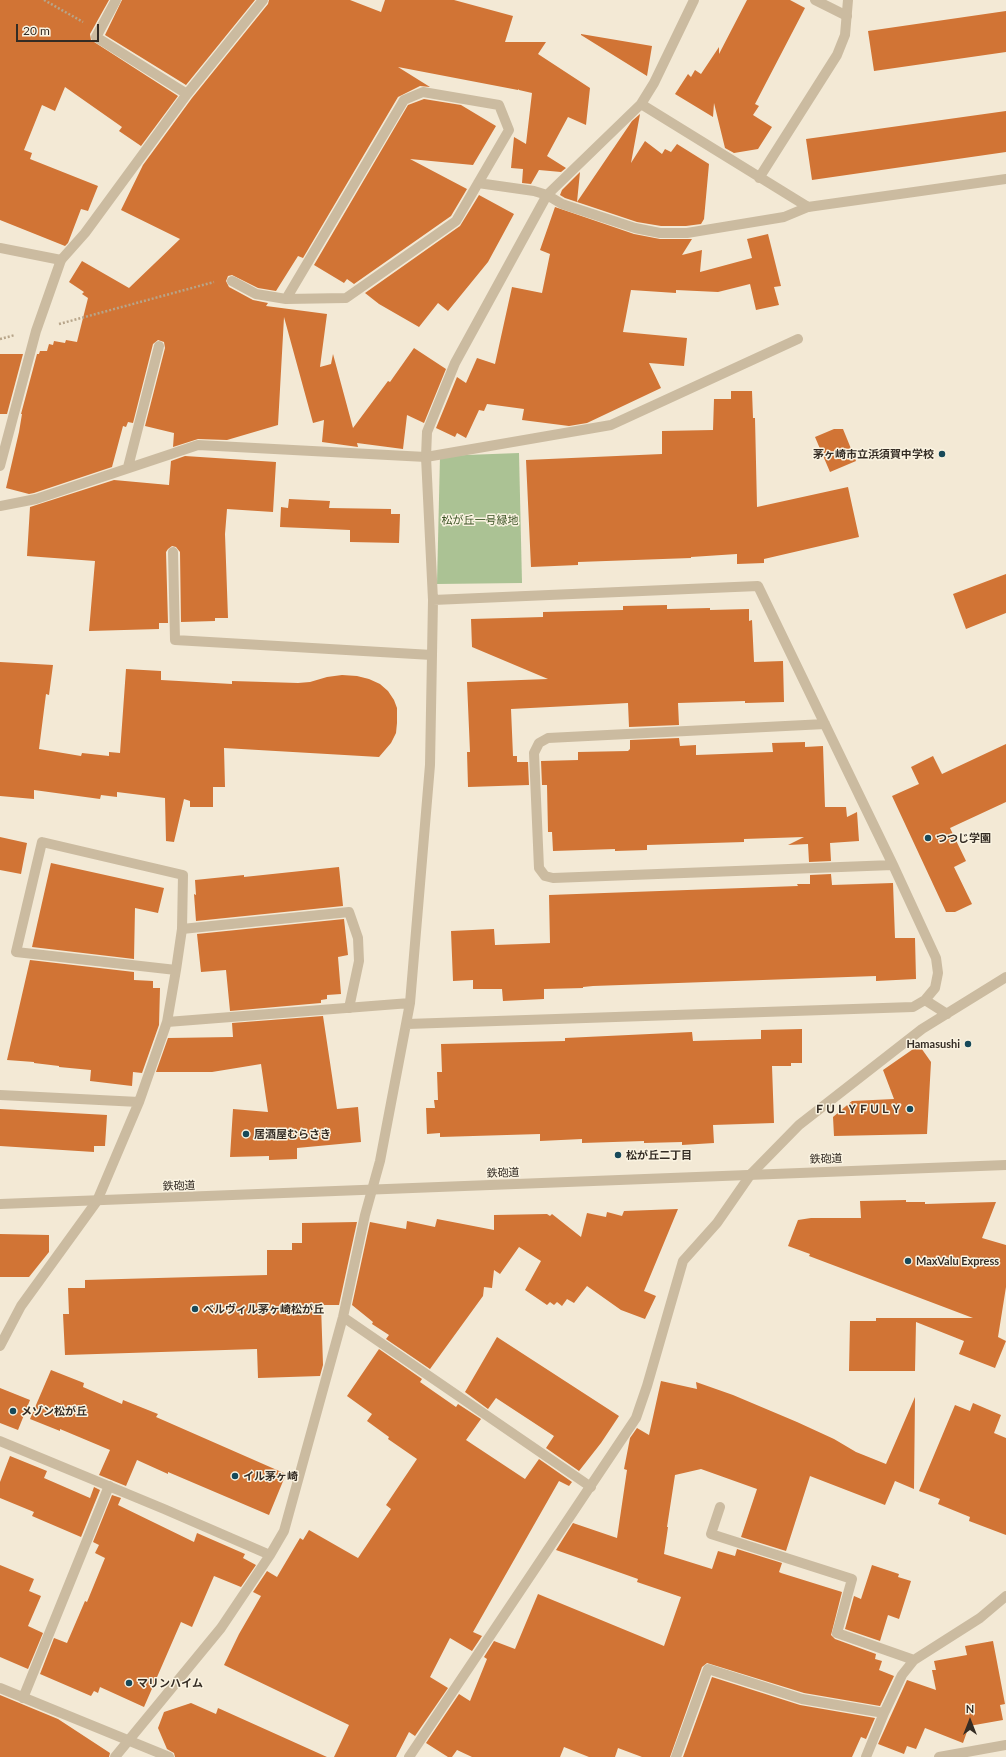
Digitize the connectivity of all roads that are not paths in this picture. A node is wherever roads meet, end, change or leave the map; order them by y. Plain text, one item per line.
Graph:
1 (116, 0) edge
2 (263, 0) edge
3 (694, 0) edge
4 (815, 0) edge
5 (848, 0) edge
6 (846, 16) junction
7 (187, 94) junction
8 (641, 104) junction
9 (759, 178) junction
10 (1006, 179) edge
11 (478, 183) junction
12 (547, 195) junction
13 (808, 207) junction
14 (0, 248) edge
15 (62, 260) junction
16 (232, 281) road end
17 (286, 299) junction
18 (798, 339) dead end
19 (159, 346) dead end
20 (426, 457) junction
21 (0, 466) edge
22 (128, 467) junction
23 (0, 506) edge
24 (173, 552) dead end
25 (433, 600) junction
26 (432, 655) junction
27 (825, 724) junction
28 (893, 865) junction
29 (182, 929) junction
30 (176, 970) junction
31 (1006, 977) edge
32 (926, 1000) junction
33 (410, 1003) junction
34 (349, 1008) junction
35 (947, 1014) junction
36 (167, 1022) junction
37 (407, 1024) junction
38 (0, 1095) edge
39 (138, 1102) junction
40 (1006, 1165) edge
41 (751, 1174) junction
42 (372, 1189) junction
43 (97, 1201) junction
44 (0, 1204) edge
45 (343, 1317) junction
46 (0, 1346) edge
47 (0, 1441) edge
48 (110, 1486) junction
49 (591, 1487) junction
50 (720, 1507) dead end
51 (270, 1555) junction
52 (1006, 1596) edge
53 (914, 1660) junction
54 (0, 1688) edge
55 (23, 1698) junction
56 (884, 1713) junction
57 (127, 1740) junction
58 (1006, 1745) edge
59 (115, 1757) edge
60 (169, 1757) edge
61 (409, 1757) edge
62 (676, 1757) edge
63 (866, 1757) edge
64 (938, 1757) edge

1 - 7 street
2 - 7 street
3 - 8 street
4 - 6 street
5 - 6 street
6 - 9 street
7 - 15 street
8 - 9 street
8 - 12 street
9 - 13 street
10 - 13 street
11 - 12 street
11 - 17 street
11 - 17 street
12 - 13 street
12 - 20 street
14 - 15 street
15 - 21 street
16 - 17 street
18 - 20 street
19 - 22 street
20 - 22 street
20 - 25 street
22 - 23 street
24 - 26 street
25 - 26 street
25 - 27 street
26 - 33 street
27 - 28 street
27 - 28 street
28 - 32 street
29 - 30 street
29 - 30 street
29 - 34 street
30 - 36 street
31 - 35 street
32 - 35 street
32 - 37 street
33 - 34 street
33 - 37 street
34 - 36 street
35 - 41 street
36 - 39 street
37 - 42 street
38 - 39 street
39 - 43 street
40 - 41 street, 鉄砲道
41 - 42 street, 鉄砲道
41 - 49 street
42 - 43 street, 鉄砲道
42 - 45 street
43 - 44 street, 鉄砲道
43 - 46 street
45 - 49 street
45 - 51 street
47 - 48 street
48 - 51 street
48 - 55 street
49 - 61 street
50 - 53 street
51 - 57 street
52 - 53 street
53 - 56 street
54 - 55 street
55 - 57 street
56 - 62 street
56 - 63 street
57 - 59 street
57 - 60 street
58 - 64 street

